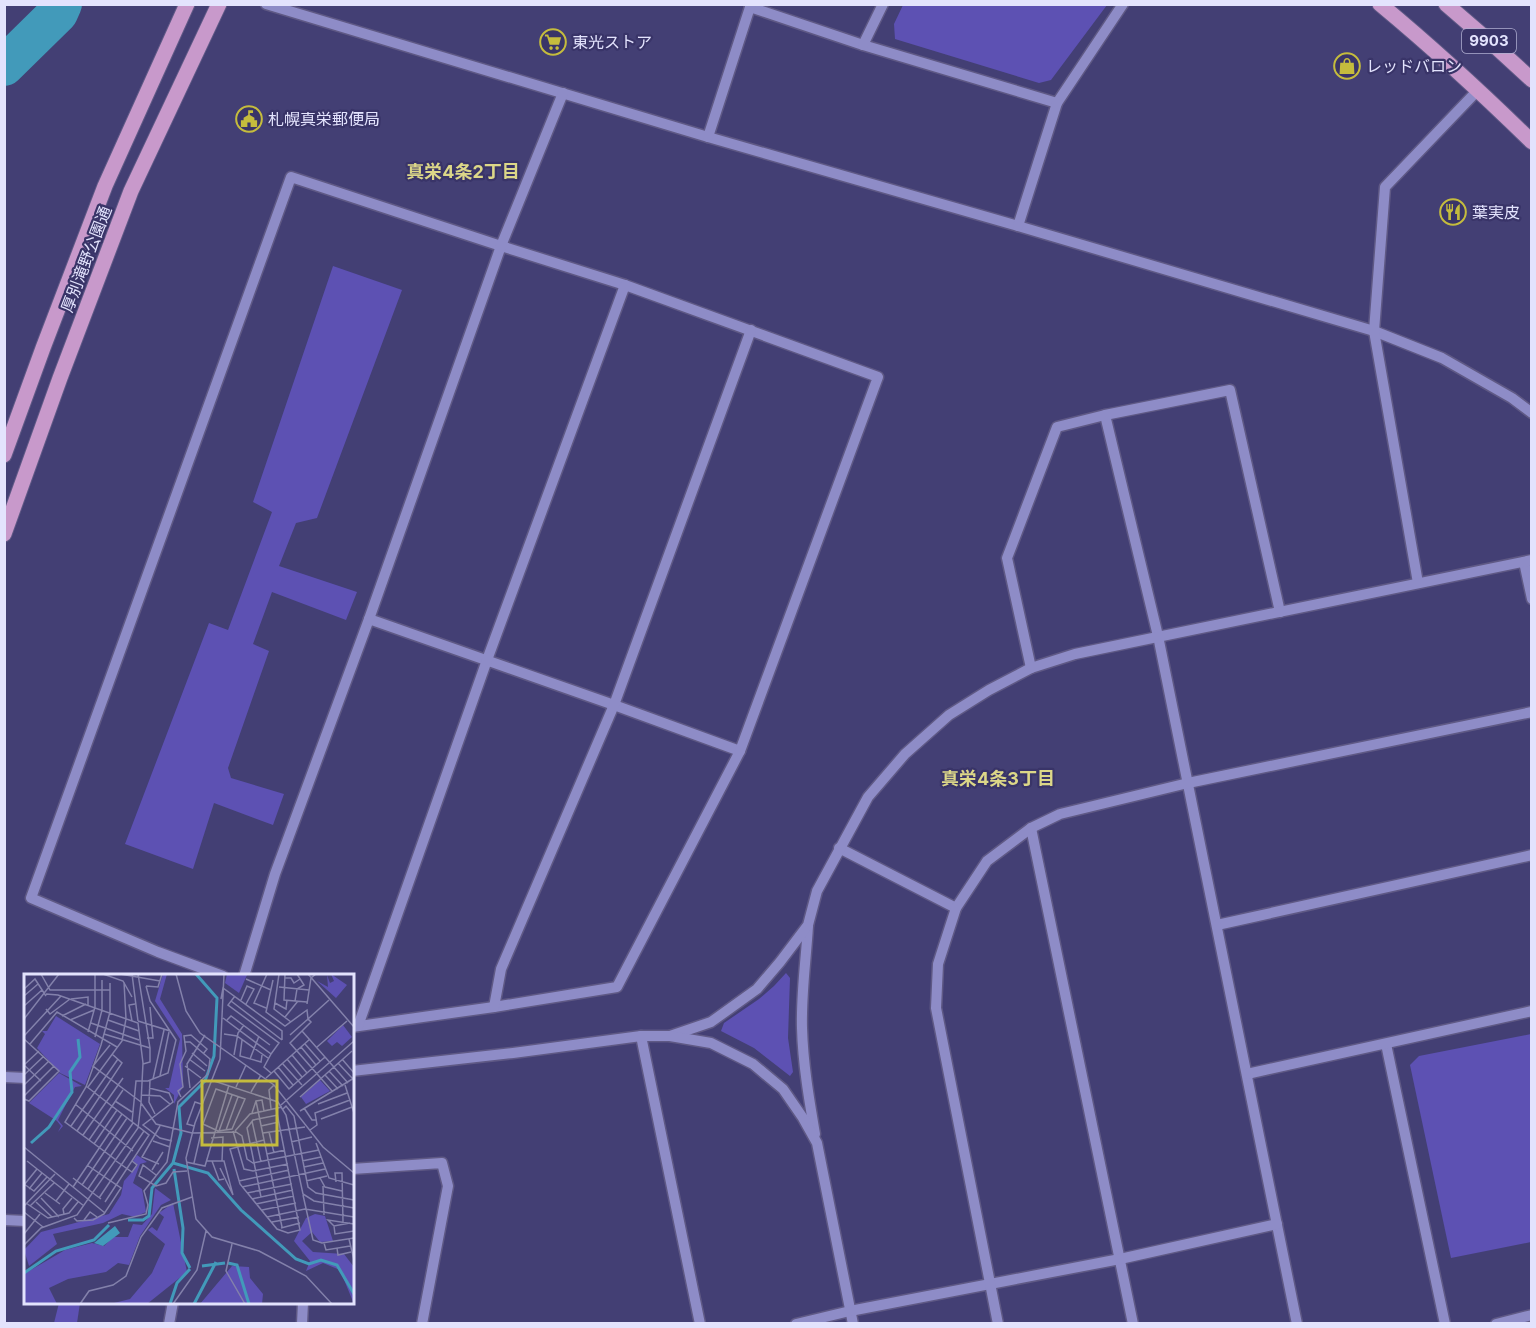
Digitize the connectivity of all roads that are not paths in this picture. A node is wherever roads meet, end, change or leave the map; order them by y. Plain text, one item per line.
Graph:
1 (187, 4) edge
2 (219, 4) edge
3 (266, 4) edge
4 (883, 4) edge
5 (1123, 4) edge
6 (1380, 4) edge
7 (1446, 4) edge
8 (750, 6) edge
9 (863, 45) junction
10 (1532, 80) edge
11 (1478, 90) junction
12 (563, 93) junction
13 (1057, 103) junction
14 (708, 137) junction
15 (1532, 142) edge
16 (1018, 226) junction
17 (501, 246) junction
18 (625, 285) junction
19 (751, 330) junction
20 (1374, 332) junction
21 (1532, 413) edge
22 (1105, 415) junction
23 (4, 455) edge
24 (4, 534) edge
25 (1528, 561) edge
26 (1418, 583) junction
27 (1532, 599) edge
28 (1280, 612) junction
29 (369, 619) junction
30 (1158, 636) junction
31 (487, 660) junction
32 (1031, 668) junction
33 (614, 705) junction
34 (1532, 712) edge
35 (740, 751) junction
36 (1188, 783) junction
37 (1031, 828) junction
38 (839, 848) junction
39 (1532, 855) edge
40 (956, 908) junction
41 (808, 925) junction
42 (1217, 925) junction
43 (220, 974) edge
44 (244, 974) edge
45 (494, 1007) junction
46 (1532, 1011) edge
47 (355, 1027) edge
48 (641, 1036) junction
49 (670, 1036) junction
50 (1386, 1044) junction
51 (354, 1071) edge
52 (1247, 1074) junction
53 (4, 1077) edge
54 (24, 1078) edge
55 (817, 1143) junction
56 (354, 1169) edge
57 (4, 1220) edge
58 (24, 1221) edge
59 (1277, 1224) junction
60 (1120, 1260) junction
61 (990, 1284) junction
62 (173, 1304) edge
63 (303, 1304) edge
64 (850, 1311) junction
65 (1532, 1315) edge
66 (168, 1323) edge
67 (302, 1323) edge
68 (422, 1323) edge
69 (700, 1323) edge
70 (796, 1323) edge
71 (853, 1323) edge
72 (998, 1323) edge
73 (1133, 1323) edge
74 (1297, 1323) edge
75 (1445, 1323) edge
76 (1496, 1323) edge

1 - 23 main road, 厚別滝野公園通
2 - 24 main road, 厚別滝野公園通
3 - 12 street
4 - 9 street
5 - 13 street
6 - 11 main road, 9903
7 - 10 main road, 9903
8 - 9 street
8 - 14 street
9 - 13 street
11 - 15 main road, 9903
11 - 20 street
12 - 14 street
12 - 17 street
13 - 16 street
14 - 16 street
16 - 20 street
17 - 18 street
17 - 29 street
17 - 43 street
18 - 19 street
18 - 31 street
19 - 33 street
19 - 35 street
20 - 21 street
20 - 26 street
22 - 28 street
22 - 30 street
22 - 32 street
25 - 26 street
25 - 27 street
26 - 28 street
28 - 30 street
29 - 31 street
29 - 44 street
30 - 32 street
30 - 36 street
31 - 33 street
31 - 47 street
32 - 38 street
33 - 35 street
33 - 45 street
34 - 36 street
35 - 45 street
36 - 37 street
36 - 42 street
37 - 40 street
37 - 60 street
38 - 40 street
38 - 41 street
39 - 42 street
40 - 61 street
41 - 49 street
41 - 55 street
42 - 52 street
45 - 47 street
46 - 50 street
48 - 49 street
48 - 51 street
48 - 69 street
49 - 55 street
50 - 52 street
50 - 75 street
52 - 59 street
53 - 54 street
55 - 64 street
56 - 68 street
57 - 58 street
59 - 60 street
59 - 74 street
60 - 61 street
60 - 73 street
61 - 64 street
61 - 72 street
62 - 66 street
63 - 67 street
64 - 70 street
64 - 71 street
65 - 76 street

